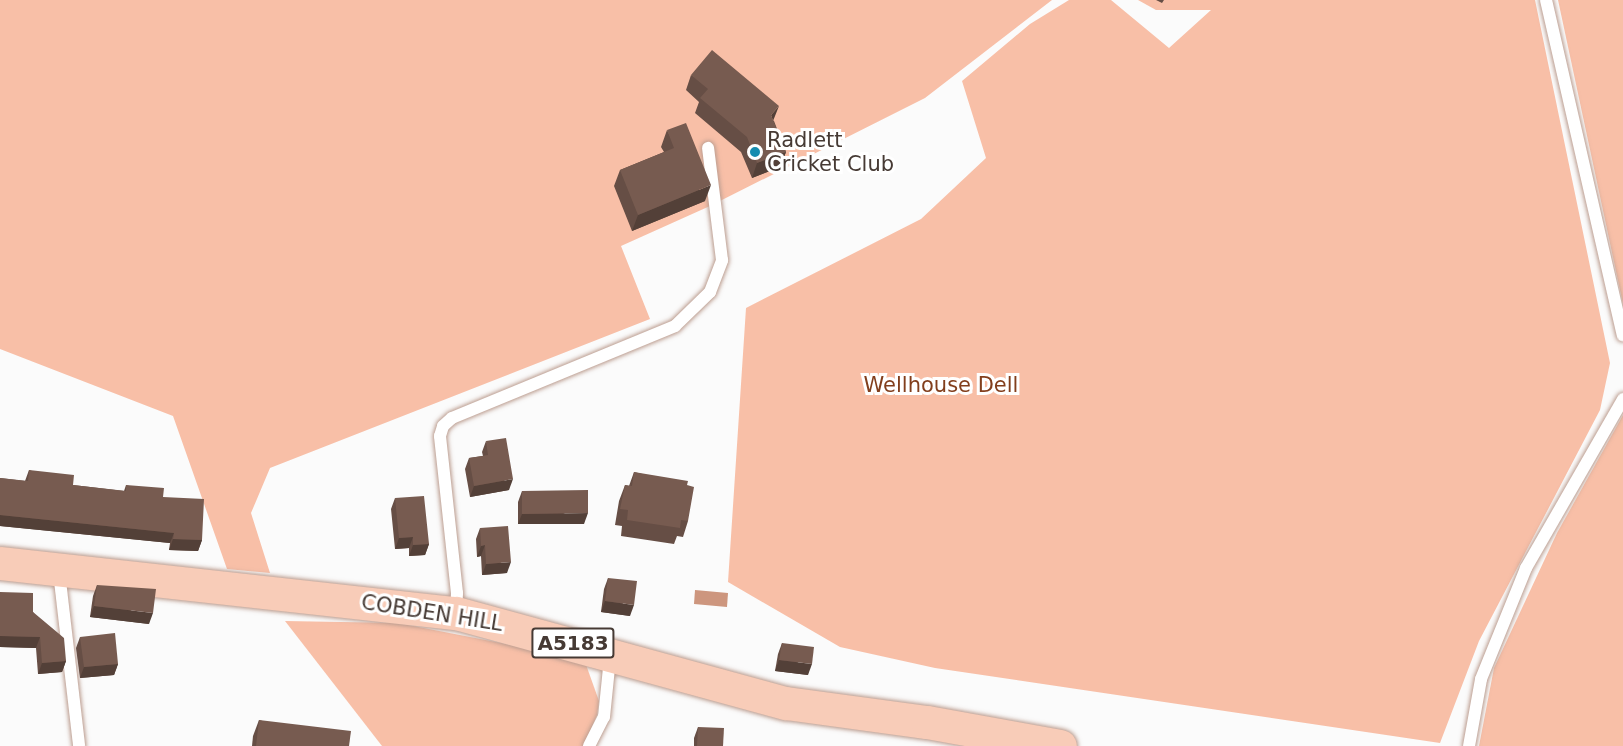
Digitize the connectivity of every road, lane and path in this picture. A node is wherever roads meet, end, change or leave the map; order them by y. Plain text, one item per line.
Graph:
1 (1546, 0) edge
2 (708, 148) dead end
3 (1623, 335) edge
4 (1623, 399) edge
5 (0, 563) edge
6 (59, 572) junction
7 (456, 613) junction
8 (610, 654) junction
9 (79, 746) edge
10 (590, 746) edge
11 (1060, 746) edge
12 (1469, 746) edge

1 - 3 lane
2 - 7 lane
4 - 12 lane
5 - 6 main road, COBDEN HILL / A5183
6 - 7 main road, COBDEN HILL / A5183
6 - 9 lane
7 - 8 main road, COBDEN HILL / A5183
8 - 10 lane
8 - 11 main road, COBDEN HILL / A5183

